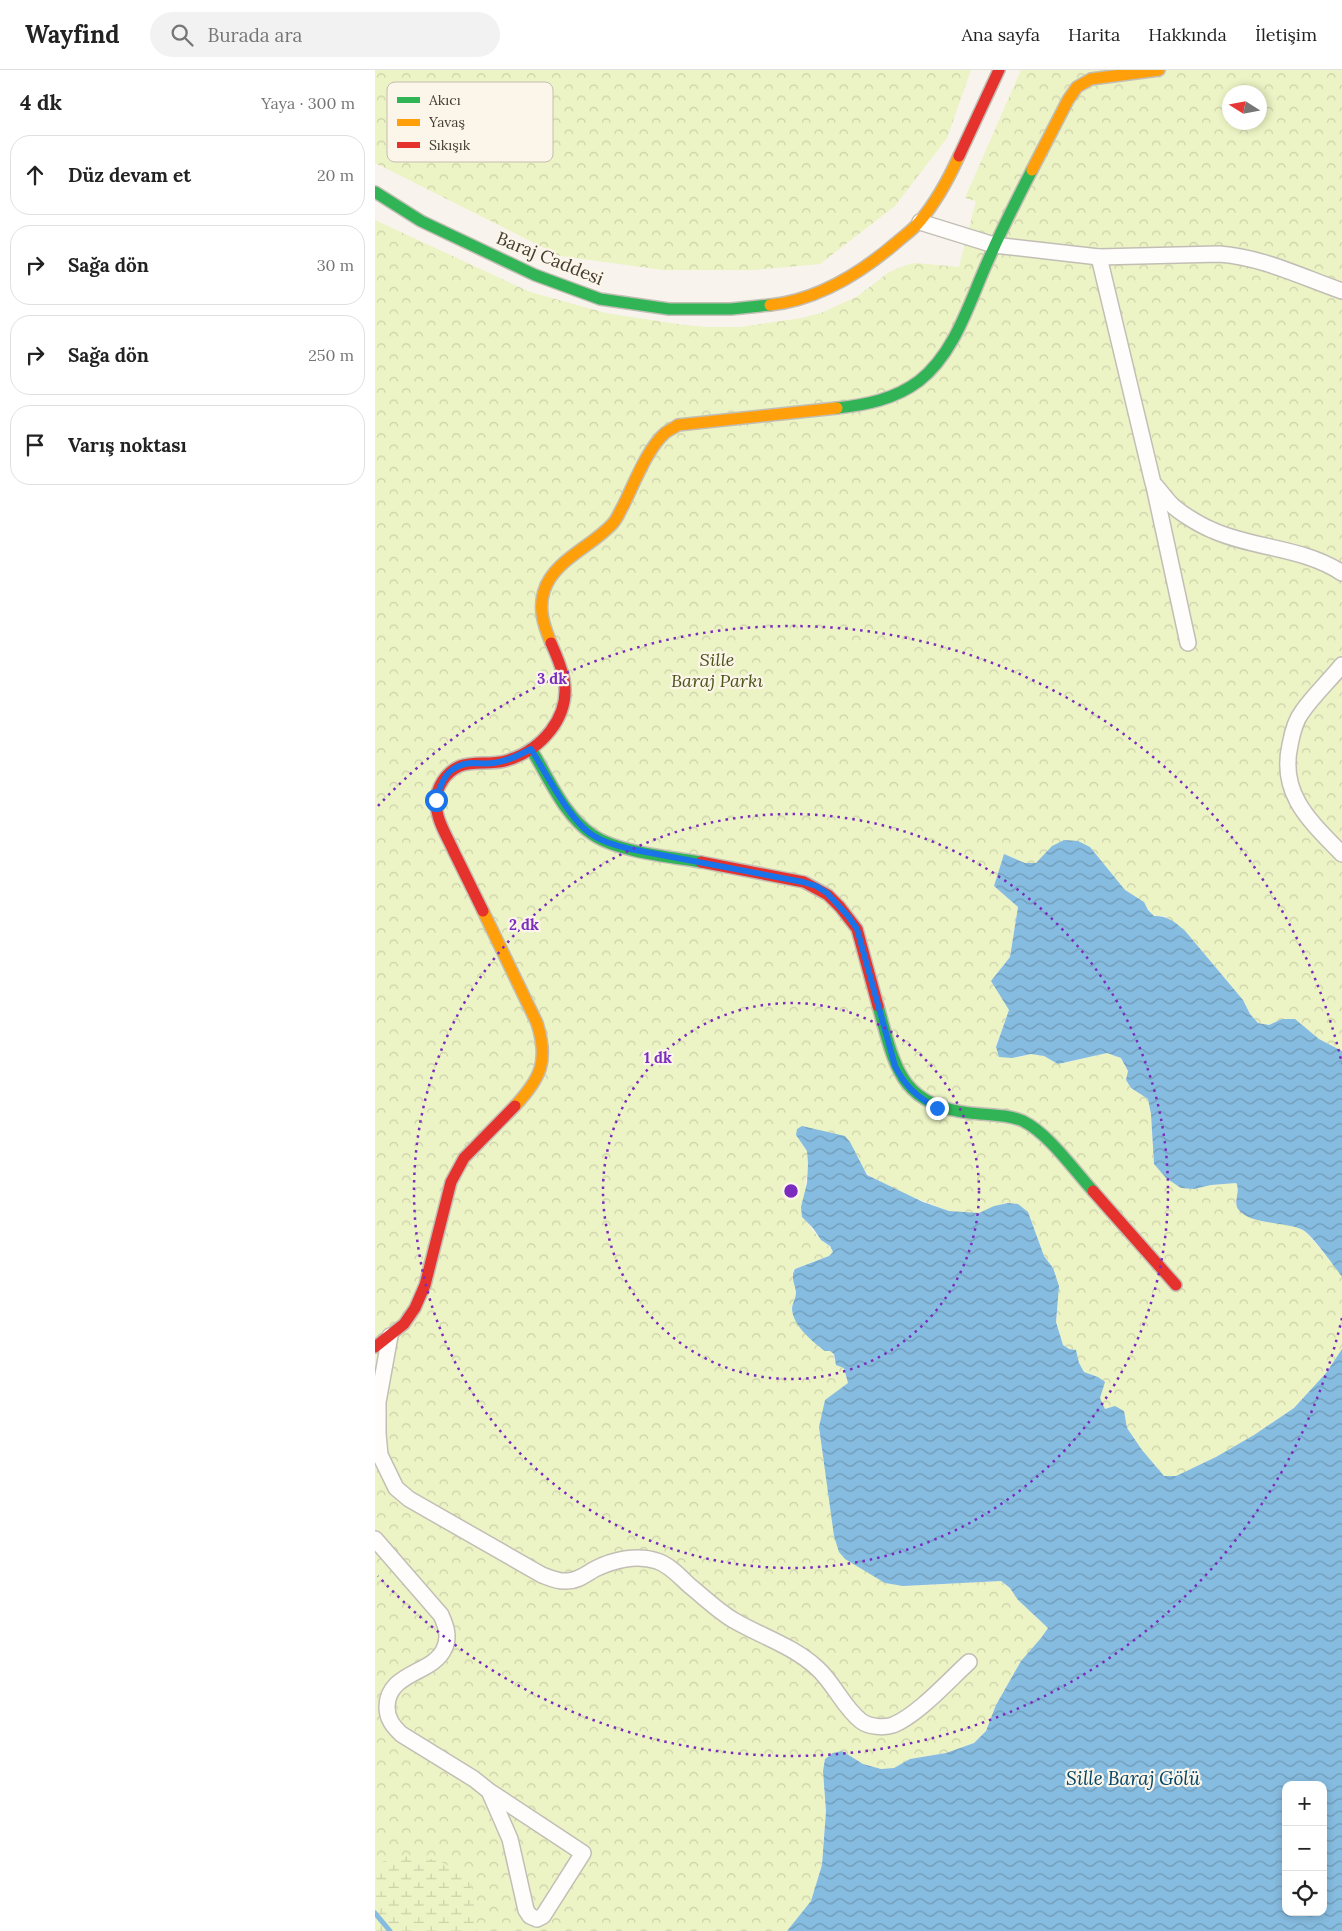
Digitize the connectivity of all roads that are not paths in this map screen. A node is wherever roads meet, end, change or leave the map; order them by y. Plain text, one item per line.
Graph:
1 (999, 70) edge
2 (1159, 70) edge
3 (375, 192) edge
4 (920, 222) junction
5 (994, 245) junction
6 (1099, 257) junction
7 (1342, 291) edge
8 (1153, 482) junction
9 (1342, 573) edge
10 (1188, 643) dead end
11 (1342, 665) edge
12 (531, 749) junction
13 (1342, 854) edge
14 (1176, 1285) dead end
15 (390, 1336) junction
16 (375, 1347) edge
17 (375, 1539) edge
18 (969, 1662) dead end
19 (489, 1791) junction

1 - 4 street, Baraj Caddesi
2 - 5 street
3 - 4 street, Baraj Caddesi
4 - 5 street
5 - 6 street
5 - 12 street
6 - 7 street
6 - 8 street
8 - 9 street
8 - 10 street
11 - 13 street
12 - 14 street
12 - 15 street
15 - 16 street
15 - 18 street
17 - 19 street
19 - 19 street

